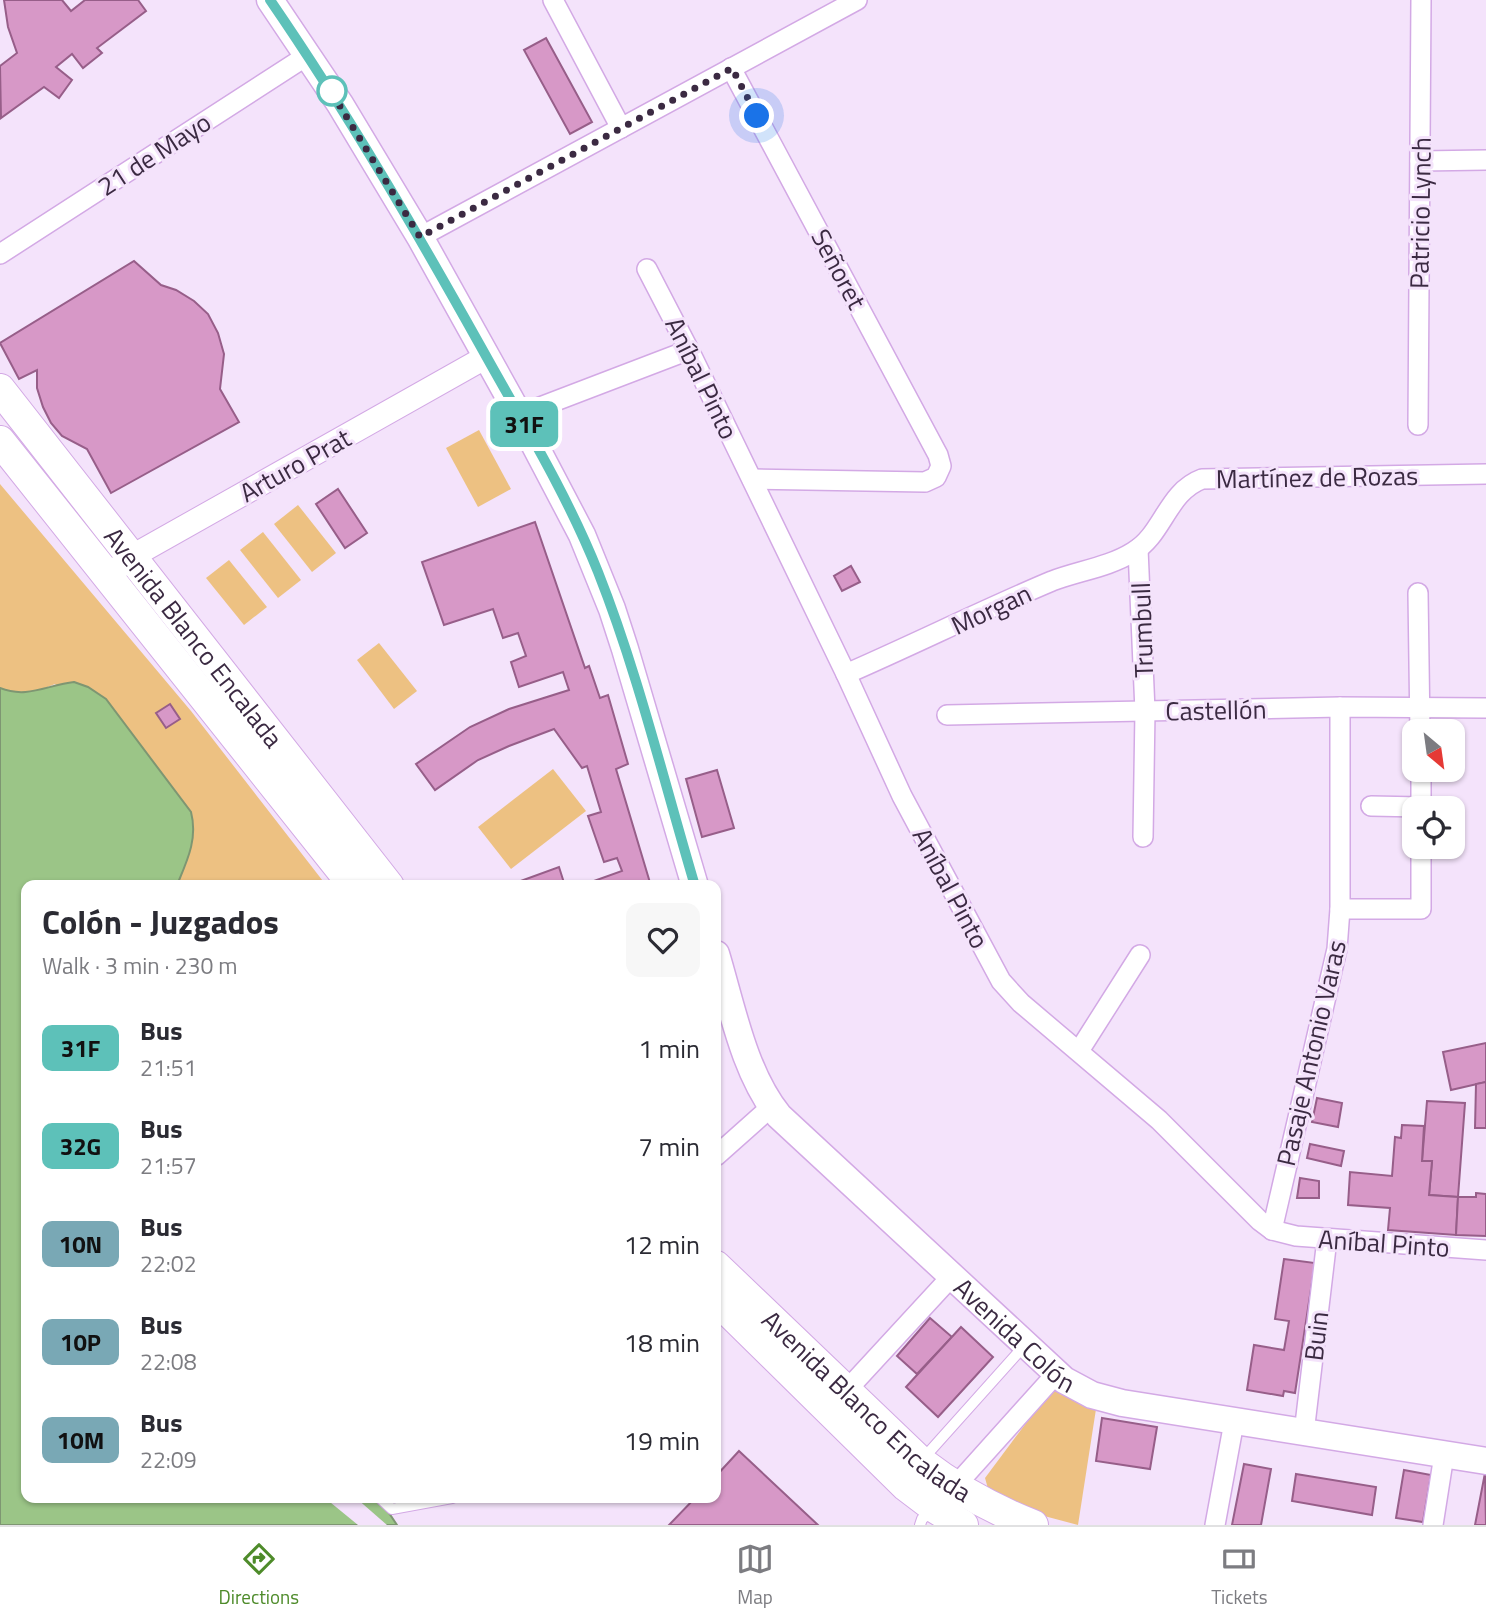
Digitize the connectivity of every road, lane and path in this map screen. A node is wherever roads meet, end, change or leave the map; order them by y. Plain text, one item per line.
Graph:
1 (553, 0) edge
2 (857, 0) edge
3 (1421, 0) edge
4 (279, 3) edge
5 (308, 55) junction
6 (732, 68) junction
7 (621, 128) junction
8 (1486, 160) edge
9 (1420, 161) junction
10 (420, 237) junction
11 (0, 254) edge
12 (647, 269) dead end
13 (689, 350) junction
14 (486, 357) junction
15 (0, 388) edge
16 (519, 415) junction
17 (1418, 425) dead end
18 (0, 441) edge
19 (1486, 474) edge
20 (752, 479) junction
21 (1138, 549) junction
22 (131, 557) junction
23 (107, 576) junction
24 (1418, 593) dead end
25 (846, 674) junction
26 (1340, 707) junction
27 (1420, 708) junction
28 (1486, 708) edge
29 (1145, 711) junction
30 (947, 715) dead end
31 (1420, 719) edge
32 (1371, 806) dead end
33 (1402, 807) edge
34 (1143, 837) dead end
35 (1421, 859) edge
36 (349, 880) edge
37 (384, 880) edge
38 (693, 880) edge
39 (1340, 909) junction
40 (1140, 955) dead end
41 (721, 970) edge
42 (1079, 1052) junction
43 (771, 1107) junction
44 (721, 1152) edge
45 (1272, 1230) junction
46 (1327, 1239) junction
47 (1486, 1250) edge
48 (721, 1271) edge
49 (951, 1277) junction
50 (721, 1304) edge
51 (1024, 1345) junction
52 (1056, 1374) junction
53 (845, 1392) junction
54 (1234, 1422) junction
55 (1304, 1433) junction
56 (1444, 1455) junction
57 (1486, 1461) edge
58 (920, 1462) junction
59 (385, 1503) edge
60 (425, 1503) edge
61 (948, 1516) edge
62 (1033, 1525) edge
63 (1215, 1525) edge
64 (1433, 1525) edge

1 - 7 street
2 - 6 street
3 - 9 street, Patricio Lynch
4 - 5 main road
5 - 10 main road
5 - 11 street, 21 de Mayo
6 - 7 street
6 - 20 street, Señoret
7 - 10 street
8 - 9 street
9 - 17 street, Patricio Lynch
10 - 14 main road
12 - 13 street, Aníbal Pinto
13 - 16 street
13 - 20 street, Aníbal Pinto
14 - 16 main road
14 - 22 street, Arturo Prat
15 - 22 main road, Avenida Blanco Encalada
16 - 38 main road
18 - 23 main road, Avenida Blanco Encalada
19 - 21 street, Martínez de Rozas
20 - 25 street, Aníbal Pinto
21 - 25 street, Morgan
21 - 29 street, Trumbull
22 - 23 street, Arturo Prat
22 - 37 main road, Avenida Blanco Encalada
23 - 36 main road, Avenida Blanco Encalada
24 - 27 street
25 - 42 street, Aníbal Pinto
26 - 27 street, Castellón
26 - 29 street, Castellón
26 - 39 street, Pasaje Antonio Varas
27 - 28 street, Castellón
27 - 31 street
29 - 30 street, Castellón
29 - 34 street, Trumbull
32 - 33 street
35 - 39 street
39 - 45 street, Pasaje Antonio Varas
40 - 42 street
41 - 43 main road, Avenida Colón
42 - 45 street, Aníbal Pinto
43 - 44 street
43 - 49 main road, Avenida Colón
45 - 46 street, Aníbal Pinto
46 - 47 street, Aníbal Pinto
46 - 55 street, Buin
48 - 53 main road, Avenida Blanco Encalada
49 - 51 main road, Avenida Colón
49 - 53 street
50 - 61 main road, Avenida Blanco Encalada
51 - 52 main road, Avenida Colón
51 - 58 lane
52 - 54 main road, Avenida Colón
52 - 61 street
53 - 58 main road, Avenida Blanco Encalada
54 - 55 main road, Avenida Colón
54 - 63 street
55 - 56 main road, Avenida Colón
56 - 57 main road, Avenida Colón
56 - 64 street
58 - 61 main road, Avenida Blanco Encalada
59 - 60 lane
61 - 62 main road, Avenida Blanco Encalada

